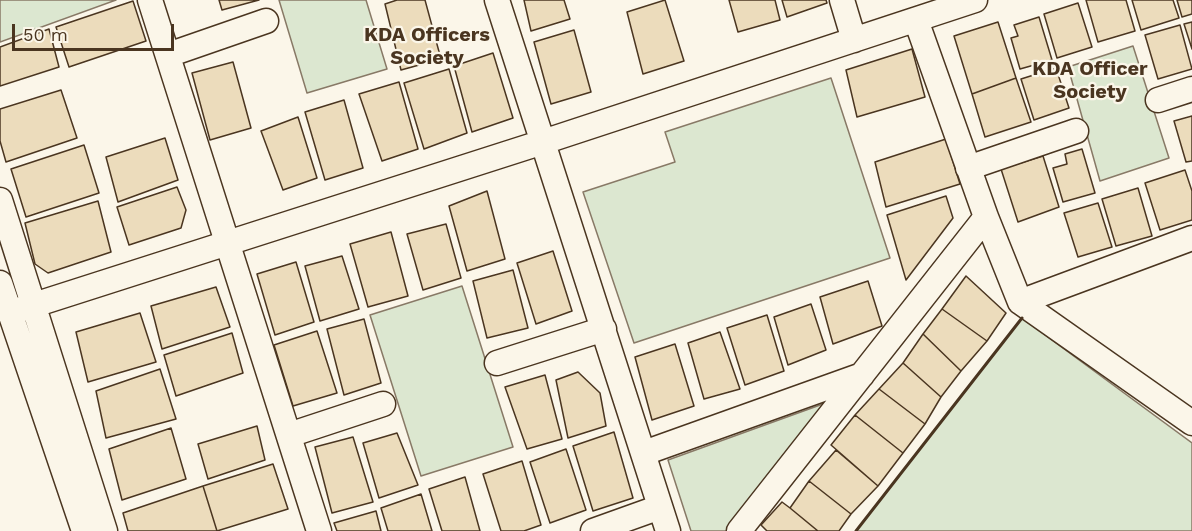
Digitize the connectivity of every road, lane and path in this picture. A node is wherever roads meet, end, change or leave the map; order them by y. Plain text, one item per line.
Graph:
1 (150, 0) edge
2 (497, 0) edge
3 (842, 0) edge
4 (975, 0) edge
5 (916, 20) junction
6 (266, 21) dead end
7 (854, 40) junction
8 (168, 55) junction
9 (1192, 89) edge
10 (1158, 100) dead end
11 (1077, 131) dead end
12 (543, 142) junction
13 (968, 168) junction
14 (0, 200) edge
15 (986, 217) junction
16 (1192, 238) edge
17 (229, 242) junction
18 (0, 283) edge
19 (1020, 302) junction
20 (34, 306) junction
21 (9, 313) junction
22 (604, 329) junction
23 (497, 363) dead end
24 (862, 374) junction
25 (383, 404) dead end
26 (1192, 423) edge
27 (289, 435) junction
28 (644, 453) junction
29 (660, 507) junction
30 (84, 531) edge
31 (105, 531) edge
32 (319, 531) edge
33 (593, 531) edge
34 (668, 531) edge
35 (739, 531) edge

1 - 8 street
2 - 12 street
3 - 7 street
4 - 5 street
5 - 7 street
5 - 13 street
6 - 8 street
7 - 12 street
8 - 17 street
9 - 10 street
11 - 13 street
12 - 17 street
12 - 22 street
13 - 15 street
14 - 20 street
15 - 19 street
15 - 24 street
16 - 19 street
17 - 20 street
17 - 27 street
18 - 21 street
19 - 26 street
20 - 21 street
20 - 31 street
21 - 30 street
22 - 23 street
22 - 28 street
24 - 28 street
24 - 35 street
25 - 27 street
27 - 32 street
28 - 29 street
29 - 33 street
29 - 34 street

